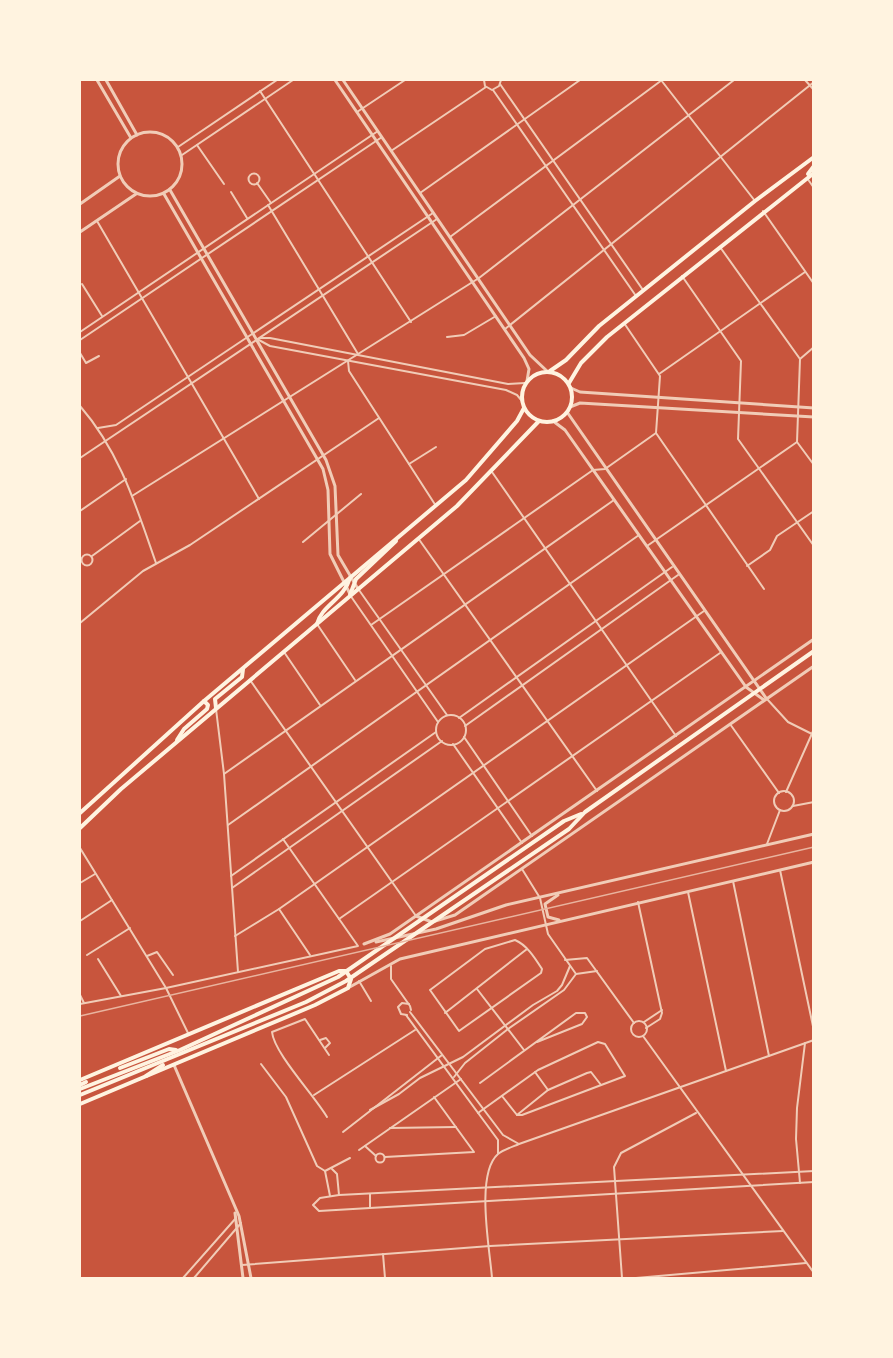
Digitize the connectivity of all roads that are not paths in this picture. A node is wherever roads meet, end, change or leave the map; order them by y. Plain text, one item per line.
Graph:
1 (97, 80) edge
2 (106, 80) edge
3 (277, 80) edge
4 (293, 80) edge
5 (334, 80) edge
6 (343, 80) edge
7 (405, 80) edge
8 (484, 80) edge
9 (501, 80) edge
10 (580, 80) edge
11 (662, 80) edge
12 (734, 80) edge
13 (805, 80) edge
14 (813, 82) edge
15 (500, 84) junction
16 (810, 85) junction
17 (486, 87) junction
18 (493, 90) junction
19 (813, 90) edge
20 (260, 91) junction
21 (265, 99) junction
22 (362, 108) junction
23 (357, 112) junction
24 (687, 117) junction
25 (525, 119) junction
26 (517, 124) junction
27 (378, 131) junction
28 (137, 135) junction
29 (372, 135) junction
30 (382, 137) junction
31 (131, 138) junction
32 (376, 141) junction
33 (197, 145) junction
34 (178, 147) junction
35 (391, 151) junction
36 (182, 155) junction
37 (719, 156) junction
38 (813, 157) edge
39 (554, 160) junction
40 (546, 166) junction
41 (813, 166) edge
42 (813, 172) edge
43 (314, 174) junction
44 (120, 176) junction
45 (806, 177) junction
46 (318, 180) junction
47 (257, 183) dead end
48 (224, 184) dead end
49 (813, 188) edge
50 (170, 190) junction
51 (231, 192) dead end
52 (420, 193) junction
53 (136, 194) junction
54 (164, 194) junction
55 (582, 199) junction
56 (755, 201) junction
57 (80, 204) edge
58 (269, 204) junction
59 (573, 206) junction
60 (271, 211) junction
61 (763, 211) junction
62 (433, 213) junction
63 (428, 216) junction
64 (248, 219) junction
65 (437, 219) junction
66 (97, 220) junction
67 (432, 222) junction
68 (80, 232) edge
69 (450, 237) junction
70 (611, 243) junction
71 (719, 246) junction
72 (204, 248) junction
73 (603, 249) junction
74 (197, 253) junction
75 (207, 254) junction
76 (368, 256) junction
77 (201, 258) junction
78 (372, 262) junction
79 (805, 272) junction
80 (682, 276) junction
81 (479, 278) junction
82 (473, 282) junction
83 (82, 284) dead end
84 (813, 284) edge
85 (318, 290) junction
86 (643, 290) junction
87 (139, 292) junction
88 (322, 296) junction
89 (636, 296) junction
90 (143, 298) junction
91 (760, 303) junction
92 (102, 316) junction
93 (496, 316) junction
94 (411, 322) junction
95 (624, 323) junction
96 (510, 326) junction
97 (505, 329) junction
98 (720, 331) junction
99 (80, 332) edge
100 (254, 333) junction
101 (447, 337) dead end
102 (247, 338) junction
103 (80, 339) edge
104 (257, 339) junction
105 (250, 343) junction
106 (813, 347) edge
107 (80, 353) edge
108 (358, 355) junction
109 (99, 356) dead end
110 (800, 359) junction
111 (348, 361) junction
112 (548, 371) junction
113 (659, 374) junction
114 (189, 376) junction
115 (526, 382) junction
116 (192, 383) junction
117 (570, 386) junction
118 (291, 397) junction
119 (658, 398) junction
120 (285, 401) junction
121 (522, 401) junction
122 (739, 404) junction
123 (80, 406) edge
124 (658, 406) junction
125 (797, 407) junction
126 (524, 408) junction
127 (813, 408) edge
128 (569, 410) junction
129 (738, 412) junction
130 (797, 415) junction
131 (379, 417) junction
132 (813, 417) edge
133 (539, 421) junction
134 (553, 421) junction
135 (98, 428) junction
136 (656, 433) junction
137 (224, 439) junction
138 (106, 440) junction
139 (797, 442) junction
140 (436, 447) dead end
141 (324, 455) junction
142 (80, 458) edge
143 (317, 459) junction
144 (409, 464) junction
145 (813, 465) edge
146 (605, 469) junction
147 (759, 469) junction
148 (593, 470) junction
149 (492, 472) junction
150 (126, 479) junction
151 (361, 494) dead end
152 (132, 496) junction
153 (259, 499) junction
154 (614, 500) junction
155 (436, 506) junction
156 (706, 506) junction
157 (80, 511) edge
158 (813, 511) edge
159 (336, 515) junction
160 (524, 518) junction
161 (141, 521) junction
162 (328, 521) junction
163 (797, 523) junction
164 (639, 535) junction
165 (418, 538) junction
166 (654, 541) junction
167 (303, 542) dead end
168 (647, 546) junction
169 (813, 546) edge
170 (545, 548) junction
171 (80, 551) edge
172 (84, 556) junction
173 (92, 556) junction
174 (156, 563) junction
175 (747, 566) junction
176 (672, 567) junction
177 (665, 572) junction
178 (445, 574) junction
179 (678, 574) junction
180 (352, 580) junction
181 (670, 580) junction
182 (343, 584) junction
183 (570, 584) junction
184 (346, 589) junction
185 (358, 589) junction
186 (764, 589) dead end
187 (350, 595) junction
188 (466, 603) junction
189 (704, 611) junction
190 (696, 617) junction
191 (380, 619) junction
192 (596, 620) junction
193 (80, 623) edge
194 (317, 624) junction
195 (371, 625) junction
196 (602, 629) junction
197 (491, 639) junction
198 (813, 639) edge
199 (401, 649) junction
200 (813, 651) edge
201 (284, 652) junction
202 (721, 652) junction
203 (392, 655) junction
204 (627, 665) junction
205 (813, 666) edge
206 (243, 668) junction
207 (517, 676) junction
208 (250, 680) junction
209 (356, 680) junction
210 (753, 682) junction
211 (522, 684) junction
212 (425, 685) junction
213 (746, 687) junction
214 (759, 690) junction
215 (417, 691) junction
216 (754, 693) junction
217 (765, 699) junction
218 (204, 701) junction
219 (651, 701) junction
220 (320, 705) junction
221 (216, 709) junction
222 (447, 716) junction
223 (459, 718) junction
224 (548, 721) junction
225 (438, 722) junction
226 (730, 724) junction
227 (465, 726) junction
228 (813, 729) edge
229 (285, 730) junction
230 (436, 732) junction
231 (812, 735) edge
232 (676, 736) junction
233 (464, 737) junction
234 (442, 741) junction
235 (175, 744) junction
236 (453, 744) junction
237 (572, 756) junction
238 (484, 765) junction
239 (310, 766) junction
240 (473, 773) junction
241 (224, 774) junction
242 (597, 791) junction
243 (786, 792) junction
244 (778, 793) junction
245 (508, 801) junction
246 (335, 802) junction
247 (813, 802) edge
248 (793, 806) junction
249 (498, 808) junction
250 (780, 810) junction
251 (342, 811) junction
252 (585, 812) junction
253 (80, 813) edge
254 (228, 825) junction
255 (80, 828) edge
256 (813, 834) edge
257 (532, 836) junction
258 (283, 839) junction
259 (522, 843) junction
260 (766, 845) junction
261 (367, 847) junction
262 (80, 848) edge
263 (289, 848) junction
264 (813, 862) edge
265 (522, 868) junction
266 (780, 870) junction
267 (95, 873) junction
268 (231, 876) junction
269 (732, 881) junction
270 (392, 882) junction
271 (80, 884) edge
272 (314, 884) junction
273 (232, 888) junction
274 (687, 891) junction
275 (562, 893) junction
276 (540, 898) junction
277 (112, 900) junction
278 (638, 902) junction
279 (279, 909) junction
280 (416, 916) junction
281 (339, 919) junction
282 (563, 920) junction
283 (80, 921) edge
284 (544, 924) junction
285 (130, 928) junction
286 (235, 936) junction
287 (364, 944) junction
288 (357, 946) junction
289 (527, 949) junction
290 (87, 955) dead end
291 (310, 955) junction
292 (147, 956) junction
293 (98, 959) dead end
294 (565, 960) junction
295 (391, 963) junction
296 (570, 966) junction
297 (597, 971) junction
298 (238, 972) junction
299 (576, 974) junction
300 (173, 975) dead end
301 (359, 981) junction
302 (166, 988) junction
303 (348, 988) junction
304 (477, 989) junction
305 (80, 995) edge
306 (121, 996) junction
307 (371, 1001) dead end
308 (84, 1003) junction
309 (80, 1004) edge
310 (409, 1004) junction
311 (491, 1007) junction
312 (662, 1010) junction
313 (410, 1012) junction
314 (445, 1013) junction
315 (406, 1015) junction
316 (634, 1023) junction
317 (643, 1023) junction
318 (505, 1026) junction
319 (646, 1028) junction
320 (416, 1029) junction
321 (508, 1029) junction
322 (813, 1031) edge
323 (190, 1035) junction
324 (643, 1036) junction
325 (320, 1040) junction
326 (813, 1040) edge
327 (537, 1042) junction
328 (805, 1043) junction
329 (325, 1048) junction
330 (180, 1050) junction
331 (524, 1050) junction
332 (329, 1055) dead end
333 (442, 1055) junction
334 (769, 1056) junction
335 (438, 1058) junction
336 (170, 1060) junction
337 (449, 1063) junction
338 (261, 1064) dead end
339 (431, 1064) junction
340 (174, 1065) junction
341 (443, 1067) junction
342 (120, 1068) dead end
343 (435, 1070) junction
344 (726, 1071) junction
345 (535, 1072) junction
346 (458, 1074) junction
347 (421, 1075) junction
348 (146, 1076) junction
349 (453, 1078) junction
350 (461, 1079) junction
351 (86, 1082) dead end
352 (456, 1082) junction
353 (480, 1083) dead end
354 (80, 1085) edge
355 (601, 1085) junction
356 (680, 1088) junction
357 (548, 1090) junction
358 (80, 1095) edge
359 (314, 1095) junction
360 (502, 1096) junction
361 (434, 1097) junction
362 (80, 1104) edge
363 (370, 1110) junction
364 (483, 1110) junction
365 (478, 1113) junction
366 (697, 1113) junction
367 (517, 1114) junction
368 (327, 1116) dead end
369 (456, 1127) junction
370 (390, 1128) junction
371 (343, 1132) dead end
372 (519, 1144) junction
373 (365, 1146) junction
374 (359, 1150) dead end
375 (498, 1154) junction
376 (376, 1156) junction
377 (385, 1157) junction
378 (350, 1158) dead end
379 (332, 1169) junction
380 (326, 1171) junction
381 (813, 1171) edge
382 (800, 1172) junction
383 (743, 1175) junction
384 (615, 1182) junction
385 (813, 1182) edge
386 (800, 1183) junction
387 (751, 1186) junction
388 (486, 1187) junction
389 (370, 1194) junction
390 (616, 1194) junction
391 (339, 1195) junction
392 (330, 1196) junction
393 (486, 1201) junction
394 (370, 1208) junction
395 (236, 1212) junction
396 (239, 1216) junction
397 (235, 1220) junction
398 (241, 1223) junction
399 (236, 1228) junction
400 (783, 1231) junction
401 (619, 1240) junction
402 (490, 1246) junction
403 (383, 1254) junction
404 (807, 1263) junction
405 (242, 1264) junction
406 (249, 1264) junction
407 (813, 1273) edge
408 (183, 1278) edge
409 (194, 1278) edge
410 (243, 1278) edge
411 (250, 1278) edge
412 (385, 1278) edge
413 (492, 1278) edge
414 (622, 1278) edge
415 (636, 1278) edge

1 - 31 street
2 - 28 street
3 - 20 street
4 - 21 street
5 - 23 street
6 - 22 street
7 - 22 street
8 - 17 street
9 - 15 street
10 - 25 street
11 - 24 street
11 - 39 street
12 - 24 street
13 - 16 street
14 - 16 street
15 - 18 street
15 - 25 street
16 - 19 street
16 - 37 street
17 - 18 street
17 - 35 street
18 - 26 street
20 - 21 street
20 - 34 street
21 - 33 street
21 - 43 street
22 - 23 street
22 - 27 street
23 - 29 street
24 - 37 street
24 - 55 street
25 - 26 street
25 - 39 street
26 - 40 street
26 - 52 street
27 - 29 street
27 - 30 street
28 - 31 street
28 - 34 street
29 - 32 street
29 - 43 street
30 - 32 street
30 - 35 street
31 - 44 street
32 - 46 street
32 - 63 street
33 - 36 street
33 - 48 street
34 - 36 street
35 - 52 street
36 - 50 street
37 - 56 street
37 - 70 street
38 - 56 main road
39 - 40 street
39 - 55 street
40 - 59 street
40 - 69 street
41 - 45 main road
42 - 45 main road
43 - 46 street
43 - 58 street
44 - 53 street
44 - 57 street
45 - 49 street
45 - 61 main road
46 - 60 street
46 - 76 street
47 - 58 street
50 - 54 street
50 - 72 street
51 - 64 street
52 - 62 street
53 - 54 street
53 - 66 street
54 - 74 street
55 - 59 street
55 - 70 street
56 - 86 main road
58 - 60 street
58 - 64 street
59 - 73 street
59 - 81 street
60 - 75 street
60 - 85 street
61 - 71 main road
61 - 79 street
62 - 63 street
62 - 65 street
63 - 67 street
63 - 76 street
64 - 72 street
65 - 67 street
65 - 69 street
66 - 68 street
66 - 87 street
67 - 78 street
67 - 82 street
69 - 81 street
70 - 73 street
70 - 86 street
71 - 80 main road
71 - 91 street
72 - 74 street
72 - 75 street
73 - 89 street
73 - 96 street
74 - 77 street
74 - 87 street
75 - 77 street
75 - 100 street
76 - 78 street
76 - 85 street
77 - 90 street
77 - 102 street
78 - 88 street
78 - 94 street
79 - 84 street
79 - 91 street
80 - 95 main road
80 - 98 street
81 - 82 street
81 - 96 street
82 - 93 street
82 - 94 street
83 - 92 street
85 - 88 street
85 - 100 street
86 - 89 main road
87 - 90 street
87 - 92 street
88 - 104 street
88 - 108 street
89 - 112 main road
90 - 103 street
90 - 114 street
91 - 98 street
91 - 110 street
92 - 99 street
93 - 97 street
93 - 101 street
94 - 108 street
95 - 113 street
95 - 117 main road
96 - 97 street
96 - 112 street
97 - 115 street
98 - 113 street
98 - 122 street
100 - 102 street
100 - 104 street
102 - 105 street
102 - 114 street
104 - 105 street
104 - 108 street
104 - 111 street
104 - 118 street
105 - 116 street
105 - 120 street
106 - 110 street
107 - 109 street
108 - 111 street
108 - 115 street
110 - 125 street
111 - 118 street
111 - 121 street
111 - 131 street
112 - 115 main road
112 - 117 main road
113 - 119 street
114 - 116 street
114 - 135 street
115 - 121 main road
116 - 137 street
116 - 138 street
117 - 119 street
117 - 128 main road
118 - 120 street
118 - 141 street
119 - 122 street
119 - 124 street
120 - 137 street
120 - 143 street
121 - 126 main road
122 - 125 street
122 - 129 street
123 - 135 street
124 - 128 street
124 - 129 street
124 - 136 street
125 - 127 street
125 - 130 street
126 - 133 main road
126 - 155 main road
128 - 134 main road
128 - 146 street
129 - 130 street
129 - 147 street
130 - 132 street
130 - 139 street
131 - 141 street
131 - 144 street
133 - 134 main road
133 - 149 main road
134 - 148 street
135 - 138 street
136 - 146 street
136 - 156 street
137 - 152 street
137 - 153 street
138 - 142 street
138 - 150 street
139 - 145 street
139 - 147 street
140 - 144 street
141 - 143 street
141 - 159 street
143 - 153 street
143 - 162 street
144 - 155 street
146 - 148 street
146 - 166 street
147 - 156 street
147 - 163 street
148 - 154 street
148 - 160 street
149 - 160 street
149 - 165 main road
150 - 152 street
150 - 157 street
151 - 159 street
152 - 161 street
153 - 174 street
154 - 164 street
154 - 170 street
155 - 180 main road
156 - 166 street
156 - 175 street
158 - 163 street
159 - 162 street
159 - 180 street
160 - 170 street
160 - 178 street
161 - 173 street
161 - 174 street
162 - 167 street
162 - 182 street
163 - 169 street
163 - 175 street
164 - 168 street
164 - 183 street
165 - 178 street
165 - 185 main road
166 - 168 street
166 - 176 street
168 - 177 street
170 - 183 street
170 - 188 street
171 - 172 street
172 - 173 street
172 - 173 street
174 - 193 street
175 - 186 street
176 - 177 street
176 - 179 street
177 - 181 street
177 - 192 street
178 - 188 street
178 - 191 street
179 - 181 street
179 - 189 street
180 - 182 main road
180 - 184 main road
180 - 185 street
180 - 187 main road
181 - 190 street
181 - 196 street
182 - 184 street
182 - 206 main road
183 - 192 street
183 - 197 street
184 - 187 street
184 - 194 main road
185 - 187 main road
185 - 191 street
187 - 194 main road
187 - 195 street
188 - 197 street
188 - 199 street
189 - 190 street
189 - 210 street
190 - 202 street
190 - 204 street
191 - 195 street
191 - 199 street
192 - 196 street
192 - 207 street
194 - 201 main road
194 - 209 street
195 - 203 street
196 - 204 street
196 - 211 street
197 - 207 street
197 - 212 street
198 - 210 street
199 - 203 street
199 - 212 street
200 - 214 main road
201 - 208 main road
201 - 220 street
202 - 213 street
202 - 219 street
203 - 209 street
203 - 215 street
204 - 219 street
204 - 224 street
205 - 217 street
206 - 218 main road
206 - 221 main road
207 - 211 street
207 - 223 street
208 - 221 main road
208 - 229 street
209 - 220 street
210 - 213 street
210 - 214 street
211 - 224 street
211 - 227 street
212 - 215 street
212 - 222 street
213 - 216 street
213 - 232 street
214 - 216 main road
214 - 217 street
215 - 225 street
215 - 239 street
216 - 217 street
216 - 252 main road
217 - 226 street
217 - 231 street
218 - 235 main road
218 - 253 main road
219 - 232 street
219 - 237 street
220 - 229 street
221 - 235 main road
221 - 241 street
222 - 223 street
222 - 225 street
223 - 227 street
224 - 237 street
224 - 238 street
225 - 230 street
226 - 244 street
226 - 265 street
227 - 233 street
228 - 231 street
229 - 239 street
229 - 241 street
230 - 234 street
230 - 246 street
231 - 243 street
232 - 242 street
233 - 236 street
233 - 238 street
234 - 236 street
234 - 251 street
235 - 255 main road
236 - 240 street
237 - 242 street
237 - 245 street
238 - 240 street
238 - 245 street
239 - 246 street
239 - 254 street
240 - 249 street
240 - 261 street
241 - 254 street
242 - 257 street
243 - 244 street
243 - 248 street
244 - 250 street
245 - 249 street
245 - 257 street
246 - 251 street
246 - 258 street
247 - 248 street
248 - 250 street
249 - 259 street
249 - 270 street
250 - 260 street
251 - 261 street
251 - 263 street
252 - 330 main road
252 - 336 main road
254 - 268 street
256 - 260 street
257 - 259 street
258 - 263 street
258 - 268 street
259 - 280 street
260 - 275 street
261 - 270 street
261 - 272 street
262 - 267 street
263 - 272 street
263 - 273 street
264 - 266 street
265 - 276 street
265 - 280 street
266 - 269 street
266 - 322 street
267 - 271 street
267 - 277 street
268 - 273 street
269 - 274 street
269 - 334 street
270 - 280 street
270 - 281 street
272 - 279 street
272 - 281 street
273 - 286 street
274 - 278 street
274 - 344 street
275 - 276 street
275 - 282 street
276 - 284 street
276 - 287 street
277 - 283 street
277 - 285 street
278 - 282 street
278 - 312 street
279 - 286 street
279 - 291 street
280 - 287 street
281 - 288 street
282 - 284 street
284 - 294 street
284 - 295 street
285 - 290 street
285 - 292 street
286 - 298 street
287 - 288 street
288 - 291 street
289 - 304 street
289 - 311 street
289 - 314 street
291 - 298 street
292 - 300 street
292 - 302 street
293 - 306 street
294 - 296 street
294 - 297 street
295 - 301 street
295 - 310 street
296 - 299 street
296 - 318 street
297 - 299 street
297 - 316 street
298 - 302 street
299 - 321 street
301 - 303 street
301 - 307 street
302 - 306 street
302 - 323 street
303 - 323 main road
303 - 340 main road
304 - 311 street
304 - 314 street
305 - 308 street
306 - 308 street
308 - 309 street
310 - 313 street
310 - 315 street
311 - 314 street
311 - 318 street
312 - 317 street
312 - 319 street
313 - 315 street
313 - 333 street
315 - 320 street
316 - 317 street
316 - 324 street
317 - 319 street
318 - 321 street
318 - 337 street
319 - 324 street
320 - 335 street
320 - 359 street
321 - 331 street
321 - 346 street
323 - 354 main road
324 - 356 street
325 - 329 street
325 - 329 street
325 - 359 street
326 - 328 street
327 - 327 street
327 - 331 street
328 - 334 street
328 - 382 street
329 - 332 street
330 - 342 main road
330 - 354 main road
331 - 353 street
333 - 335 street
333 - 337 street
334 - 344 street
335 - 339 street
335 - 341 street
336 - 348 main road
336 - 358 main road
337 - 341 street
337 - 346 street
338 - 380 street
339 - 343 street
339 - 347 street
340 - 348 main road
340 - 395 street
341 - 343 street
341 - 349 street
343 - 347 street
344 - 356 street
345 - 355 street
345 - 357 street
345 - 360 street
346 - 349 street
346 - 350 street
347 - 363 street
347 - 363 street
348 - 362 main road
349 - 352 street
350 - 352 street
350 - 364 street
351 - 354 main road
352 - 361 street
352 - 365 street
355 - 357 street
355 - 367 street
356 - 366 street
356 - 372 street
357 - 367 street
359 - 368 street
360 - 364 street
360 - 367 street
361 - 369 street
361 - 370 street
363 - 371 street
364 - 365 street
364 - 372 street
365 - 375 street
366 - 383 street
366 - 384 street
369 - 370 street
369 - 377 street
370 - 373 street
372 - 375 street
373 - 374 street
373 - 376 street
375 - 388 street
376 - 377 street
376 - 377 street
378 - 379 street
379 - 380 street
379 - 391 street
380 - 392 street
381 - 382 street
382 - 383 street
382 - 386 street
383 - 384 street
383 - 387 street
384 - 388 street
384 - 390 street
385 - 386 street
386 - 387 street
387 - 390 street
387 - 400 street
388 - 389 street
388 - 393 street
389 - 391 street
389 - 394 street
390 - 393 street
390 - 401 street
391 - 392 street
392 - 394 street
393 - 394 street
393 - 402 street
395 - 396 street
395 - 397 street
396 - 397 street
396 - 398 street
397 - 399 street
397 - 408 street
398 - 399 street
398 - 406 street
399 - 405 street
399 - 409 street
400 - 401 street
400 - 404 street
401 - 402 street
401 - 414 street
402 - 403 street
402 - 413 street
403 - 406 street
403 - 412 street
404 - 407 street
404 - 415 street
405 - 406 street
405 - 410 street
406 - 411 street

